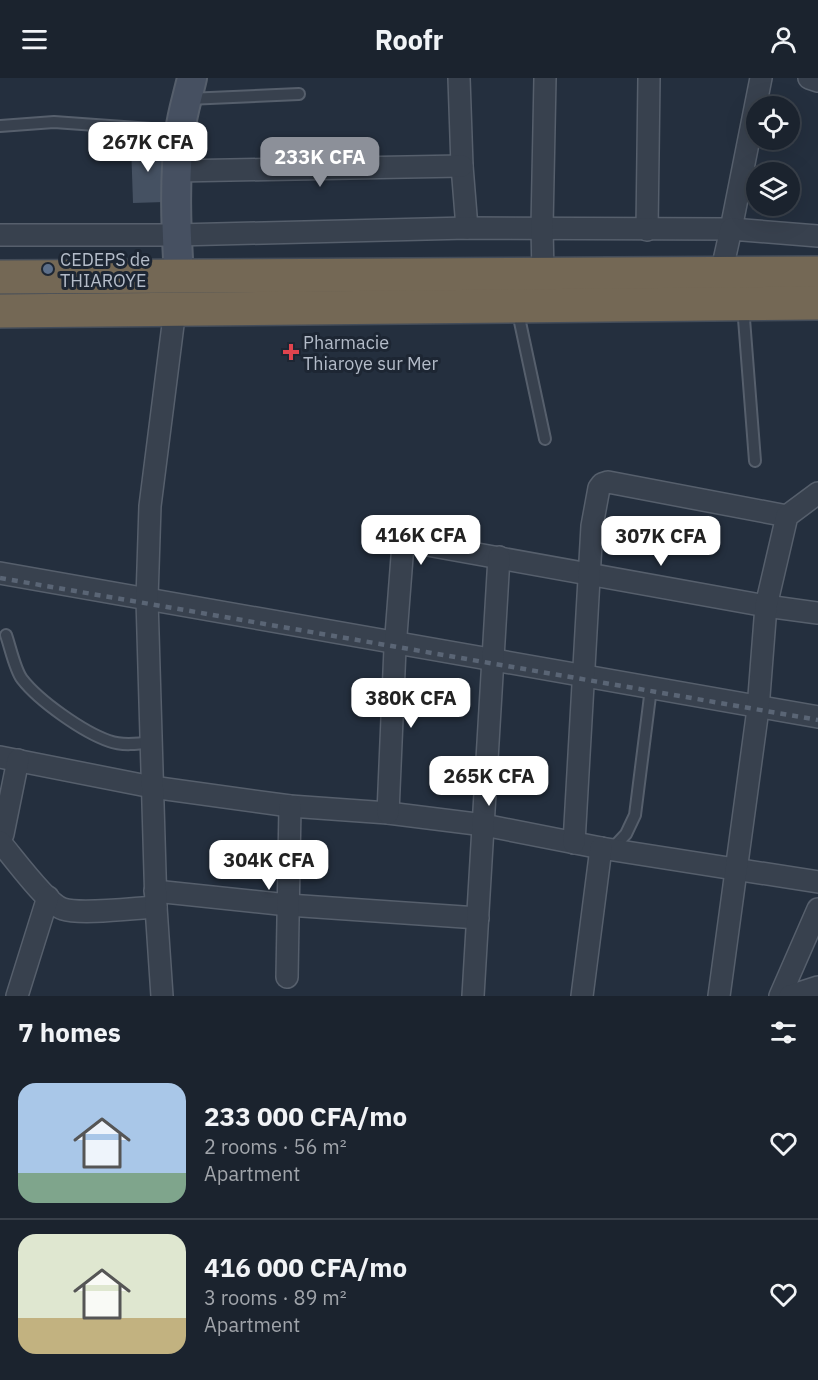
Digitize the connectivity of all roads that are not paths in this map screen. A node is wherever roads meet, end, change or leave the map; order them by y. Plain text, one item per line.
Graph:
1 (459, 78) edge
2 (545, 78) edge
3 (649, 78) edge
4 (761, 78) edge
5 (809, 78) edge
6 (818, 81) edge
7 (189, 88) edge
8 (300, 94) dead end
9 (0, 126) edge
10 (180, 131) junction
11 (462, 166) junction
12 (177, 171) junction
13 (542, 227) junction
14 (467, 228) junction
15 (647, 230) junction
16 (731, 230) junction
17 (0, 235) edge
18 (177, 235) junction
19 (818, 236) edge
20 (818, 273) edge
21 (543, 274) junction
22 (721, 274) junction
23 (180, 276) junction
24 (0, 278) edge
25 (743, 303) junction
26 (818, 303) edge
27 (516, 305) junction
28 (175, 309) junction
29 (0, 311) edge
30 (545, 439) dead end
31 (755, 461) dead end
32 (818, 493) edge
33 (787, 516) junction
34 (499, 557) junction
35 (0, 573) edge
36 (590, 574) junction
37 (147, 599) junction
38 (766, 606) junction
39 (818, 613) edge
40 (6, 635) dead end
41 (395, 642) junction
42 (493, 660) junction
43 (583, 676) junction
44 (651, 688) junction
45 (758, 706) junction
46 (818, 717) edge
47 (151, 742) junction
48 (9, 759) edge
49 (152, 787) junction
50 (290, 806) junction
51 (388, 813) junction
52 (484, 825) junction
53 (0, 841) edge
54 (574, 843) junction
55 (606, 849) junction
56 (736, 869) junction
57 (818, 882) edge
58 (48, 897) junction
59 (155, 899) junction
60 (288, 905) junction
61 (818, 909) edge
62 (478, 918) junction
63 (287, 977) dead end
64 (818, 987) edge
65 (17, 996) edge
66 (162, 996) edge
67 (473, 996) edge
68 (582, 996) edge
69 (718, 996) edge
70 (780, 996) edge
71 (790, 996) edge

1 - 11 street
2 - 13 street
3 - 15 street
4 - 16 street
5 - 6 street
7 - 8 lane
7 - 10 street
9 - 10 lane
10 - 12 street
11 - 12 street
11 - 14 street
12 - 18 street
13 - 14 street
13 - 15 street
13 - 21 street
14 - 18 street
15 - 16 street
16 - 19 street
16 - 22 street
17 - 18 street
18 - 23 street
20 - 22 highway
21 - 22 highway
21 - 23 highway
23 - 24 highway
25 - 26 highway
25 - 27 highway
25 - 31 lane
27 - 28 highway
27 - 30 lane
28 - 29 highway
28 - 37 street
32 - 33 street
33 - 36 street
33 - 38 street
34 - 36 street
34 - 41 street
34 - 42 street
35 - 37 street
36 - 38 street
36 - 43 street
37 - 41 street
37 - 47 street
38 - 39 street
38 - 45 street
40 - 47 lane
41 - 42 street
41 - 51 street
42 - 43 street
42 - 52 street
43 - 44 street
43 - 54 street
44 - 45 street
44 - 55 lane
45 - 46 street
45 - 56 street
47 - 49 street
48 - 49 street
48 - 53 street
49 - 50 street
49 - 59 street
50 - 51 street
50 - 60 street
51 - 52 street
52 - 54 street
52 - 62 street
53 - 58 street
54 - 55 street
55 - 56 street
55 - 68 street
56 - 57 street
56 - 69 street
58 - 59 street
58 - 65 street
59 - 60 street
59 - 66 street
60 - 62 street
60 - 63 street
61 - 70 street
62 - 67 street
64 - 71 street

